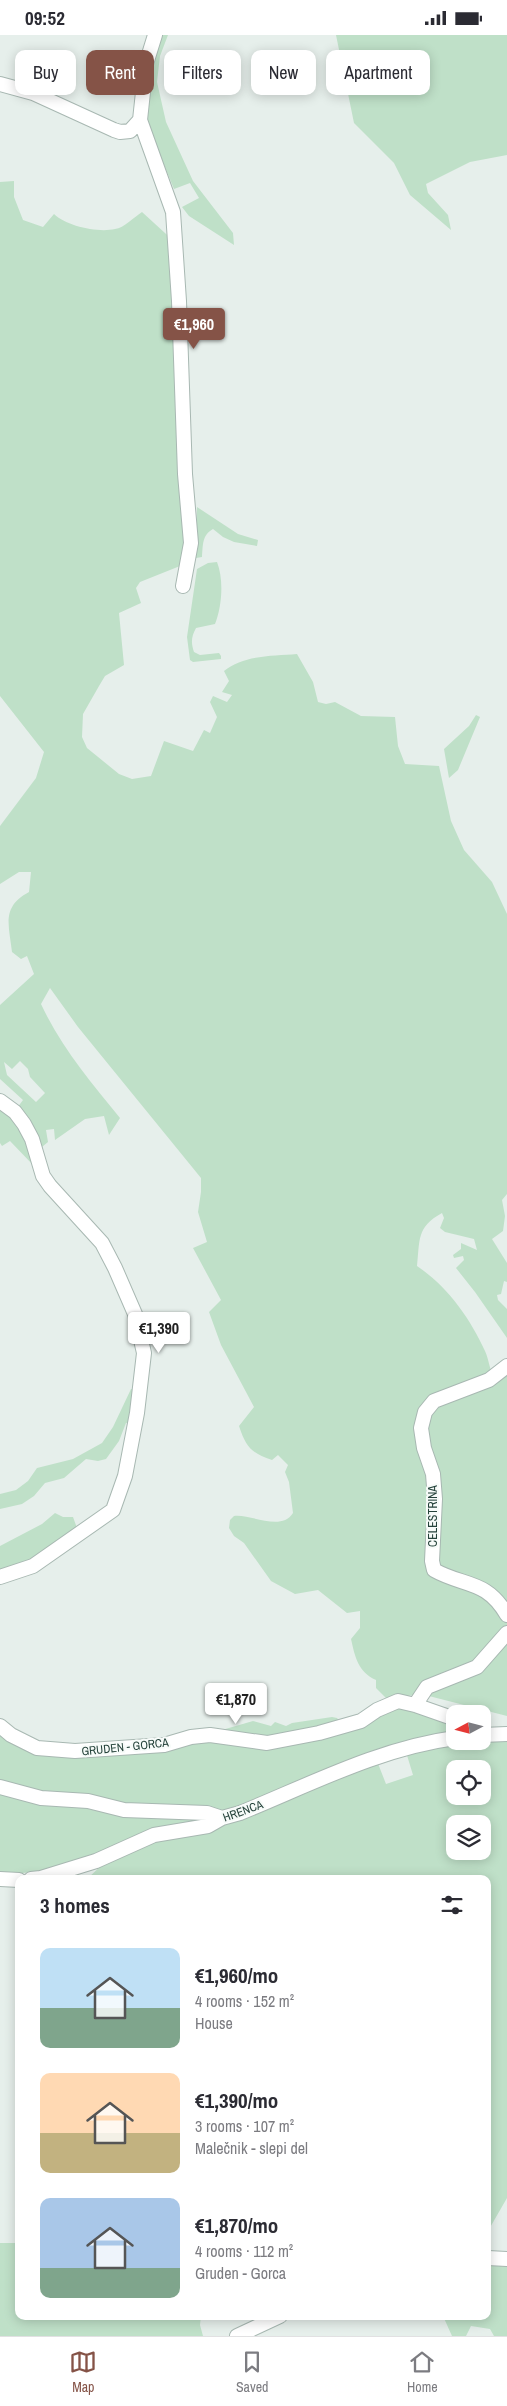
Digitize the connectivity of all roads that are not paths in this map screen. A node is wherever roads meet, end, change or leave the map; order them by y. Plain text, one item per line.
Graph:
1 (155, 35) edge
2 (0, 84) edge
3 (140, 120) junction
4 (183, 587) dead end
5 (0, 1101) edge
6 (507, 1366) edge
7 (0, 1577) edge
8 (507, 1615) edge
9 (507, 1633) edge
10 (415, 1705) junction
11 (446, 1716) edge
12 (0, 1726) edge
13 (446, 1740) edge
14 (0, 1787) edge
15 (222, 1818) junction
16 (51, 1875) edge
17 (0, 1879) edge
18 (15, 1880) edge
19 (491, 2258) edge
20 (507, 2259) edge
21 (271, 2320) edge
22 (237, 2336) edge

1 - 3 street
2 - 3 street
3 - 4 street
5 - 7 street
6 - 8 street, CELESTRINA
9 - 10 street
10 - 11 street, GRUDEN - GORCA
10 - 12 street, GRUDEN - GORCA
13 - 15 street, HRENCA
14 - 15 street
15 - 16 street, HRENCA
17 - 18 street
19 - 20 street
21 - 22 street

